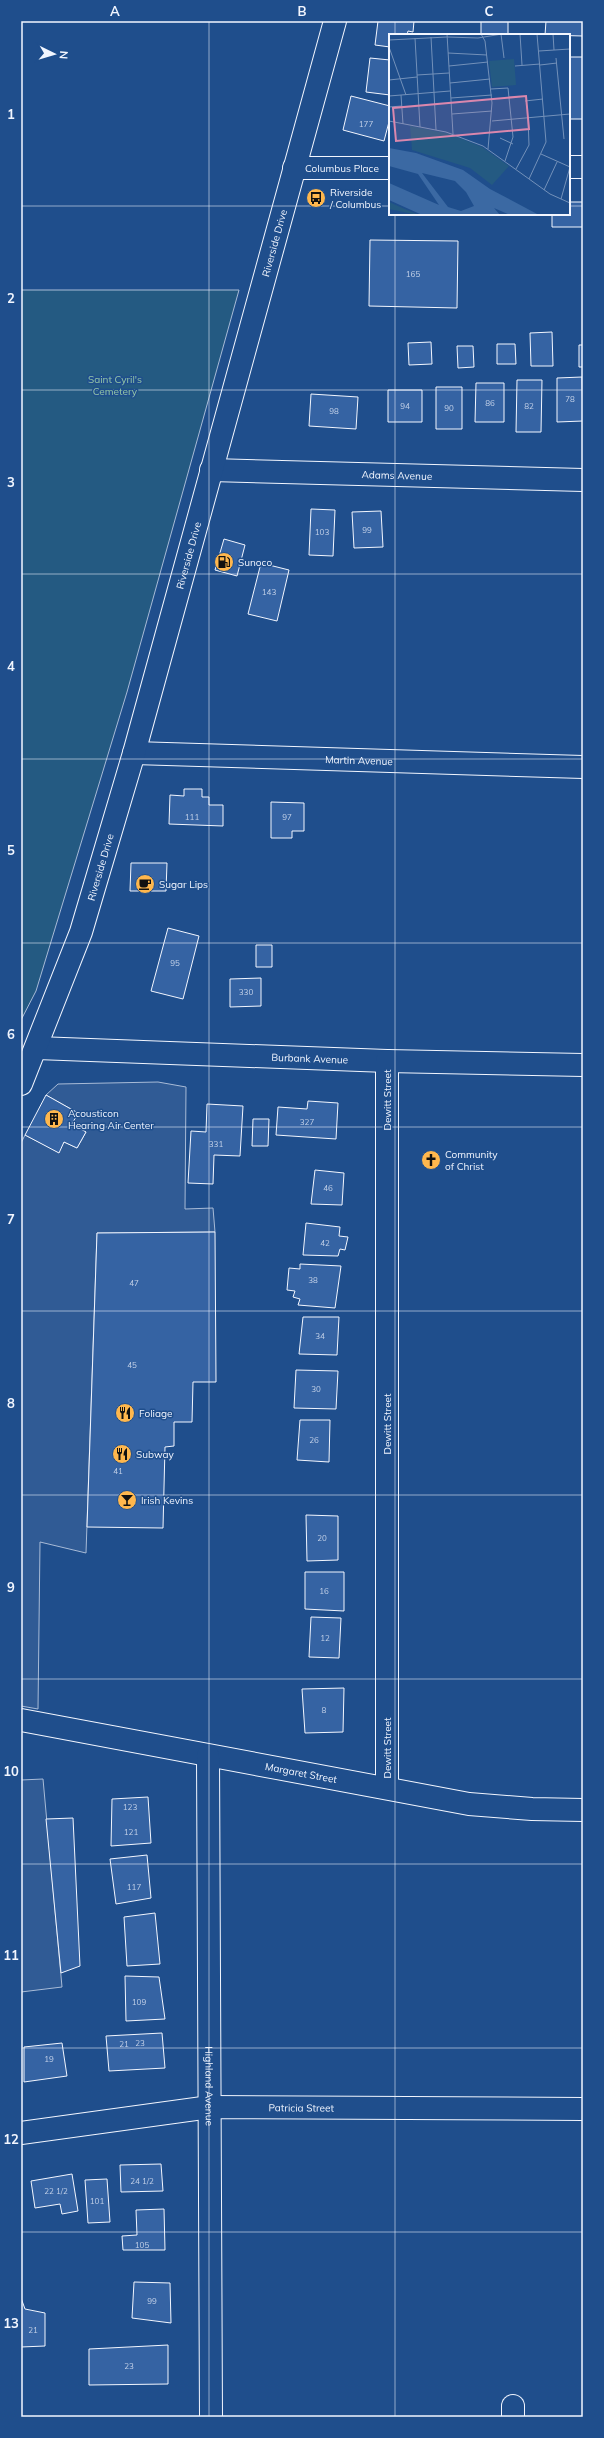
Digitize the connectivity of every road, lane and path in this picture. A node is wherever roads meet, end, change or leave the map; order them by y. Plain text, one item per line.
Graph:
1 (335, 21) edge
2 (570, 167) edge
3 (583, 167) edge
4 (294, 168) junction
5 (389, 168) edge
6 (211, 470) junction
7 (583, 480) edge
8 (134, 753) junction
9 (583, 767) edge
10 (37, 1048) junction
11 (387, 1061) junction
12 (583, 1065) edge
13 (21, 1084) edge
14 (21, 1720) edge
15 (208, 1756) junction
16 (387, 1787) junction
17 (583, 1810) edge
18 (210, 2106) junction
19 (583, 2109) edge
20 (21, 2133) edge
21 (211, 2417) edge

1 - 4 street, Riverside Drive
2 - 3 street
4 - 5 street, Columbus Place
4 - 6 street, Riverside Drive
6 - 7 street, Adams Avenue
6 - 8 street, Riverside Drive
8 - 9 street, Martin Avenue
8 - 10 street, Riverside Drive
10 - 11 street, Burbank Avenue
10 - 13 street, Riverside Drive
11 - 12 street, Burbank Avenue
11 - 16 street, Dewitt Street
14 - 15 street, Margaret Street
15 - 16 street, Margaret Street
15 - 18 street, Highland Avenue
16 - 17 street, Margaret Street
18 - 19 street, Patricia Street
18 - 20 street, Patricia Street
18 - 21 street, Highland Avenue

